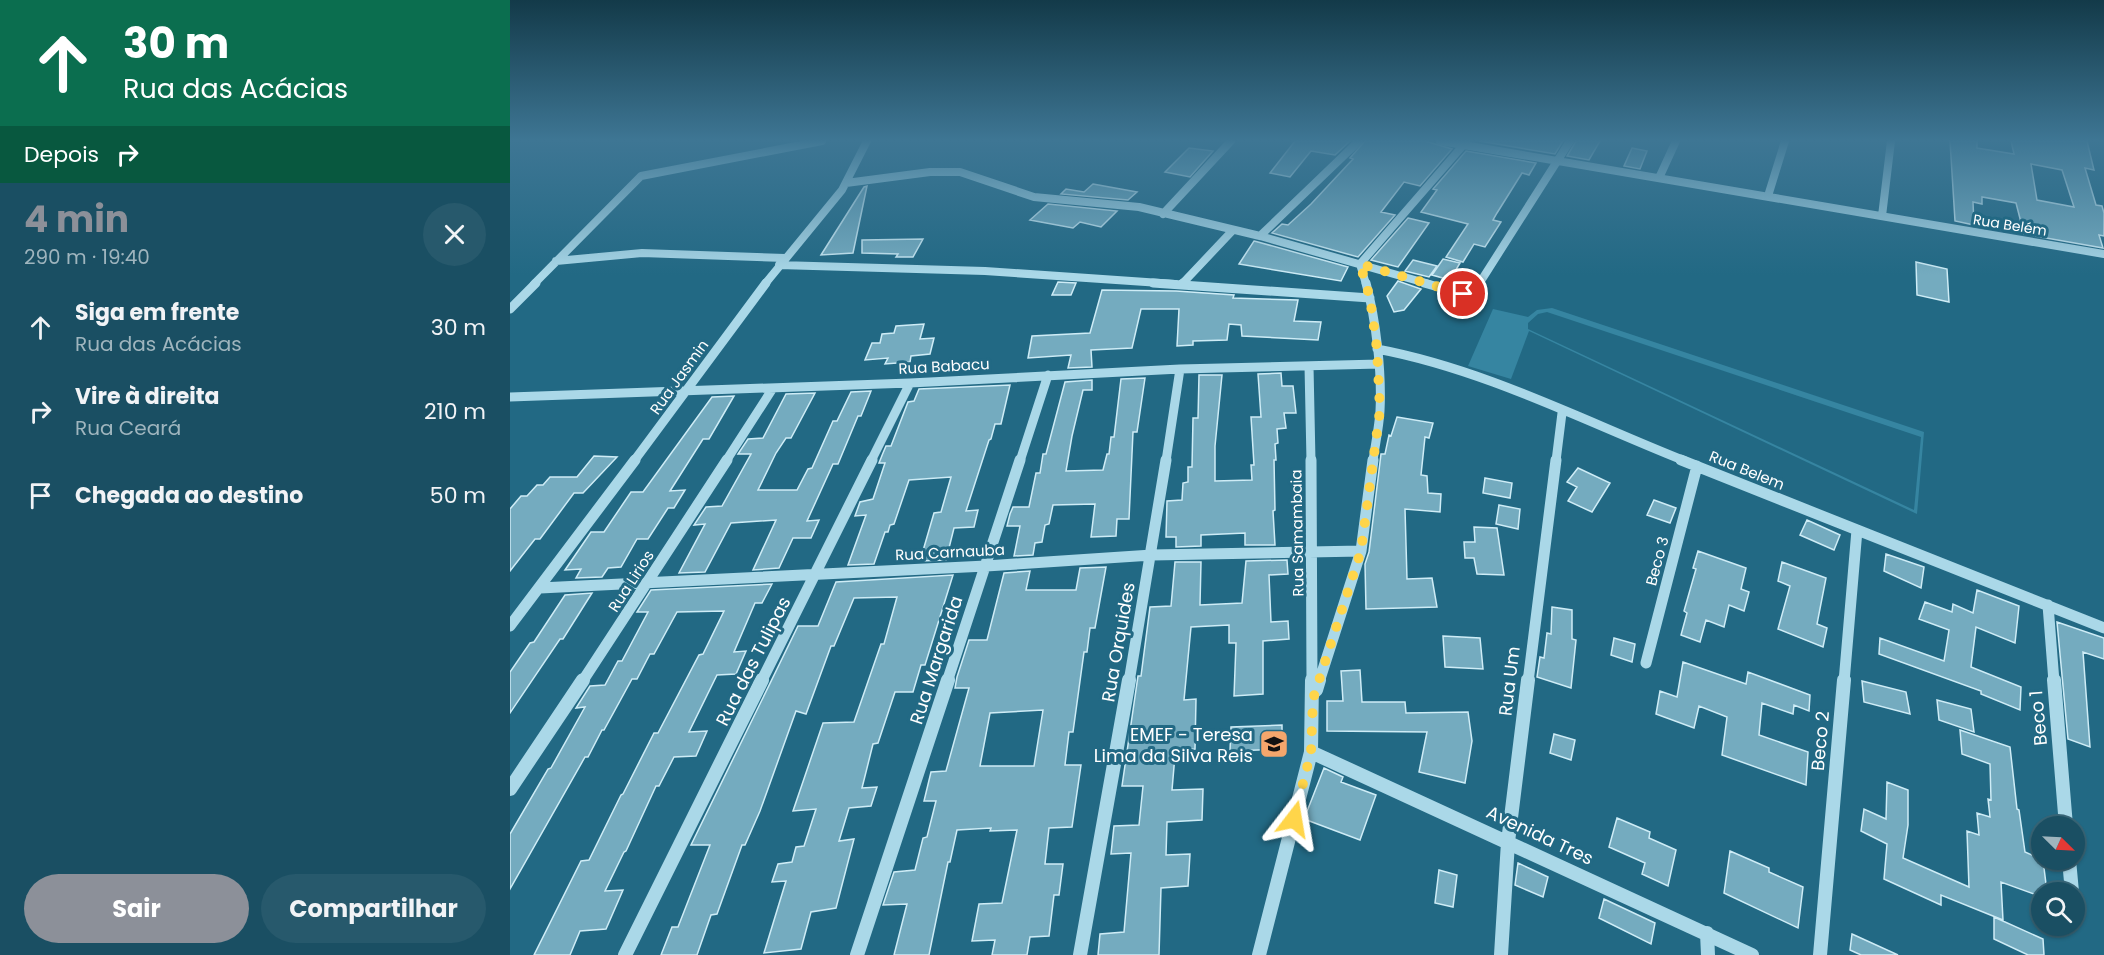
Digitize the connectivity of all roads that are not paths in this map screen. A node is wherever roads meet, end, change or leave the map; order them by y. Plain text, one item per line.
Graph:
1 (631, 186) edge
2 (844, 186) edge
3 (1000, 186) edge
4 (1189, 186) edge
5 (1313, 186) edge
6 (1428, 186) edge
7 (1542, 186) edge
8 (1705, 186) edge
9 (1771, 186) edge
10 (1886, 186) edge
11 (1768, 196) junction
12 (1163, 214) junction
13 (1882, 216) junction
14 (1233, 230) junction
15 (1260, 236) junction
16 (2104, 254) edge
17 (785, 258) junction
18 (556, 261) junction
19 (1360, 264) junction
20 (779, 265) junction
21 (1180, 285) junction
22 (1370, 298) junction
23 (510, 309) edge
24 (1377, 349) junction
25 (1379, 364) junction
26 (1309, 366) junction
27 (1180, 369) junction
28 (1048, 375) junction
29 (910, 383) junction
30 (773, 388) junction
31 (688, 390) junction
32 (510, 397) edge
33 (1562, 413) junction
34 (1697, 466) junction
35 (1857, 530) junction
36 (1313, 551) junction
37 (1361, 551) junction
38 (1152, 555) junction
39 (986, 566) junction
40 (818, 573) junction
41 (650, 581) junction
42 (540, 588) junction
43 (2048, 605) junction
44 (510, 626) edge
45 (2104, 627) edge
46 (1646, 663) dead end
47 (1313, 699) junction
48 (1311, 752) junction
49 (510, 789) edge
50 (2066, 816) edge
51 (1508, 842) junction
52 (1707, 933) junction
53 (625, 955) edge
54 (856, 955) edge
55 (1080, 955) edge
56 (1259, 955) edge
57 (1501, 955) edge
58 (1708, 955) edge
59 (1752, 955) edge
60 (1820, 955) edge

1 - 18 street
2 - 17 street, Rua Jasmin
3 - 12 street
4 - 12 street
5 - 15 street
6 - 19 street
7 - 19 street
8 - 11 street, Rua Belém
9 - 11 street
10 - 13 street
11 - 13 street, Rua Belém
12 - 14 street
13 - 16 street, Rua Belém
14 - 15 street
14 - 21 street
15 - 19 street
17 - 18 street
17 - 20 street, Rua Jasmin
18 - 23 street
19 - 22 street
20 - 21 street
20 - 31 street, Rua Jasmin
21 - 22 street
22 - 24 street
24 - 25 street
24 - 33 street, Rua Belem
25 - 26 street, Rua Babacu
25 - 37 street
26 - 27 street, Rua Babacu
26 - 36 street, Rua Samambaia
27 - 28 street, Rua Babacu
27 - 38 street, Rua Orquides
28 - 29 street, Rua Babacu
28 - 39 street, Rua Margarida
29 - 30 street, Rua Babacu
29 - 40 street, Rua das Tulipas
30 - 31 street, Rua Babacu
30 - 41 street, Rua Lirios
31 - 32 street, Rua Babacu
31 - 42 street, Rua Jasmin
33 - 34 street, Rua Belem
33 - 51 street, Rua Um
34 - 35 street, Rua Belem
34 - 46 street, Beco 3
35 - 43 street, Rua Belem
35 - 60 street, Beco 2
36 - 37 street, Rua Carnauba
36 - 38 street, Rua Carnauba
36 - 47 street, Rua Samambaia
37 - 47 street
38 - 39 street, Rua Carnauba
38 - 55 street, Rua Orquides
39 - 40 street, Rua Carnauba
39 - 54 street, Rua Margarida
40 - 41 street, Rua Carnauba
40 - 53 street, Rua das Tulipas
41 - 42 street, Rua Carnauba
41 - 49 street, Rua Lirios
42 - 44 street, Rua Jasmin
43 - 45 street, Rua Belem
43 - 50 street, Beco 1
47 - 48 street
48 - 51 street, Avenida Tres
48 - 56 street
51 - 52 street, Avenida Tres
51 - 57 street, Rua Um
52 - 58 street
52 - 59 street, Avenida Tres

